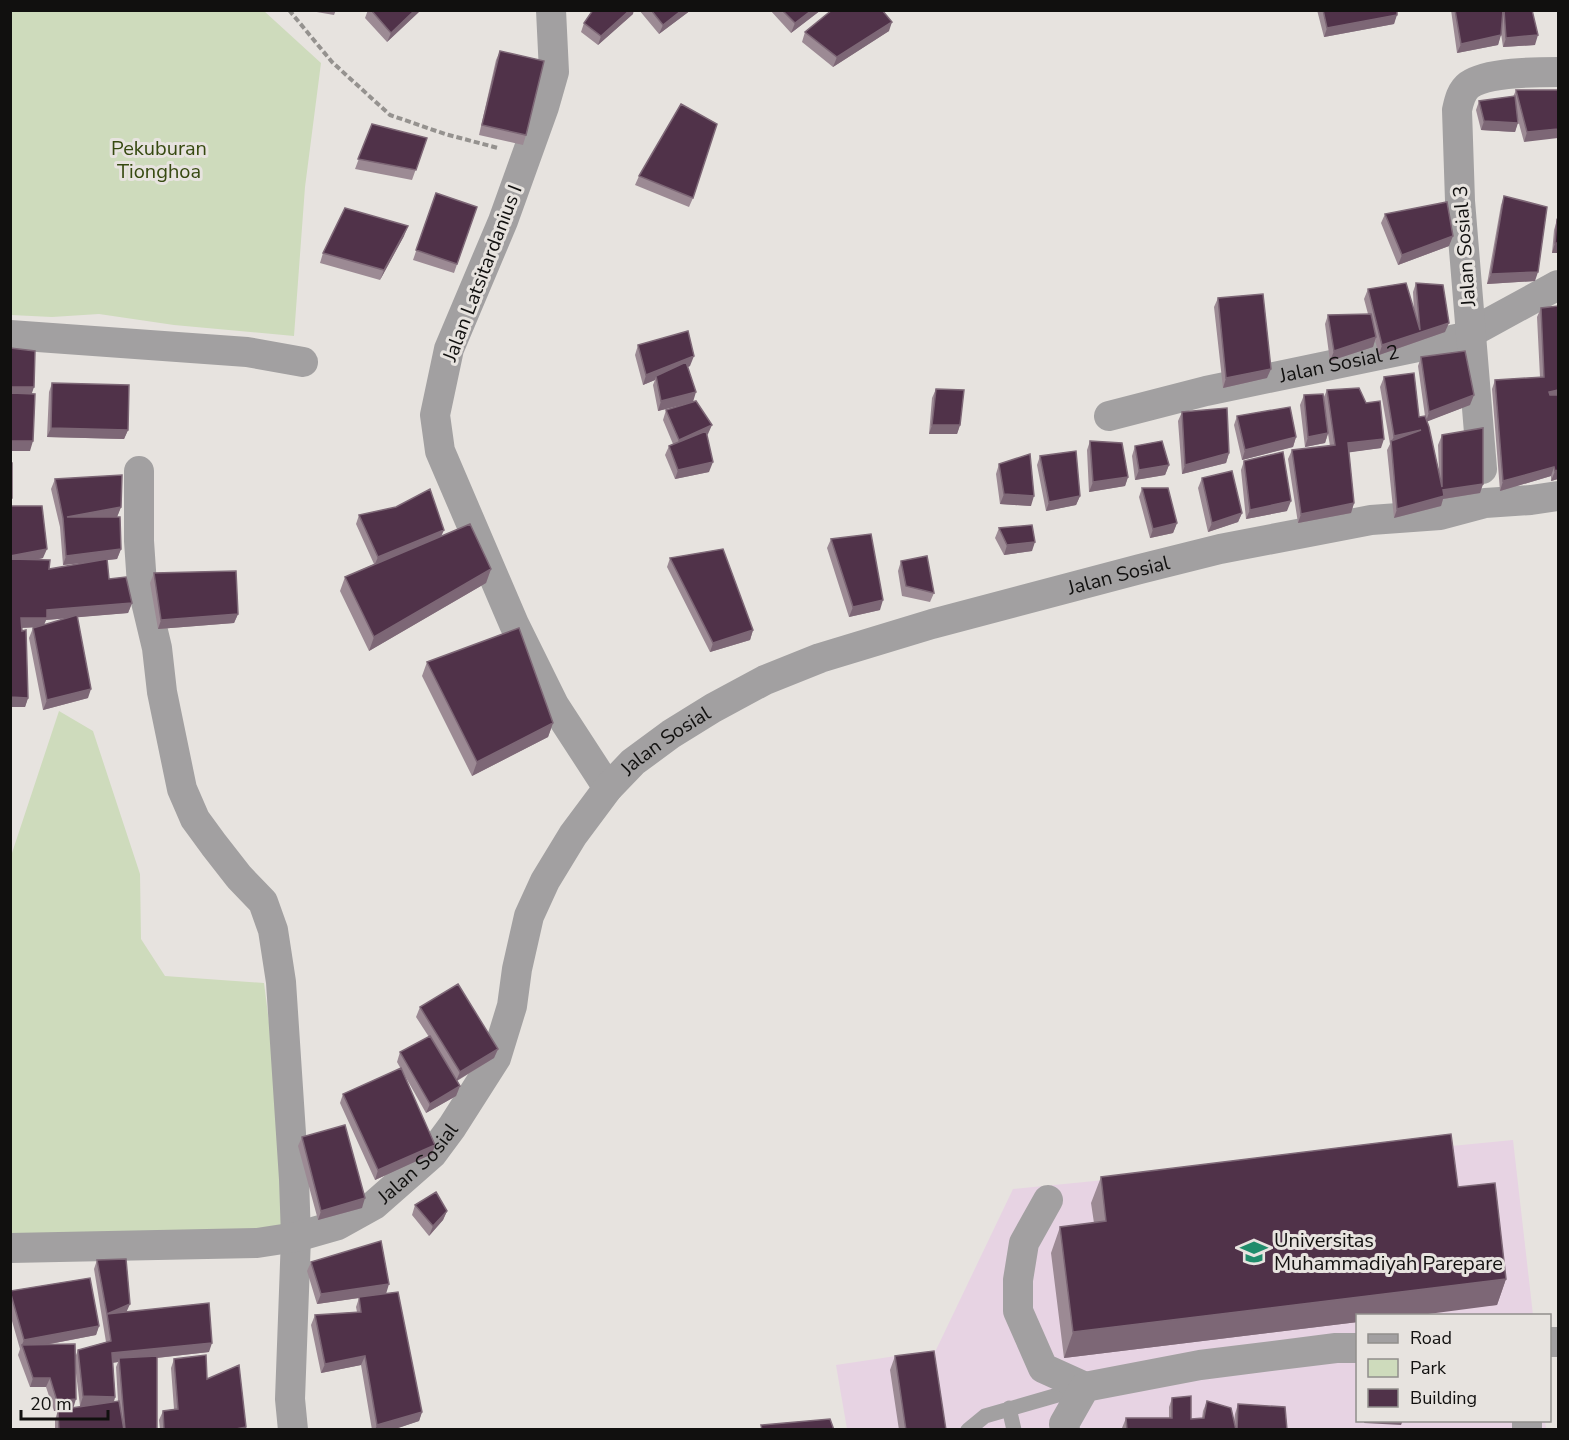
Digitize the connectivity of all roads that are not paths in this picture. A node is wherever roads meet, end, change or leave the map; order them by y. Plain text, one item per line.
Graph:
1 (551, 10) edge
2 (1558, 72) edge
3 (1558, 285) edge
4 (1471, 332) junction
5 (10, 335) edge
6 (303, 362) dead end
7 (1109, 416) dead end
8 (139, 471) dead end
9 (1558, 496) edge
10 (1485, 503) junction
11 (608, 788) junction
12 (1048, 1200) dead end
13 (296, 1237) junction
14 (10, 1248) edge
15 (1356, 1348) edge
16 (1085, 1388) junction
17 (1009, 1408) junction
18 (293, 1430) edge
19 (968, 1430) edge
20 (1014, 1430) edge
21 (1065, 1430) edge

1 - 11 street, Jalan Latsitardanius I
2 - 4 street, Jalan Sosial 3
3 - 4 street, Jalan Sosial 2
4 - 7 street, Jalan Sosial 2
4 - 10 street, Jalan Sosial 3
5 - 6 street
8 - 13 street
9 - 10 street, Jalan Sosial
10 - 11 street, Jalan Sosial
11 - 13 street, Jalan Sosial
12 - 16 street
13 - 14 street, Jalan Sosial
13 - 18 street
15 - 16 street
16 - 17 lane
16 - 21 street
17 - 19 lane
17 - 20 lane

